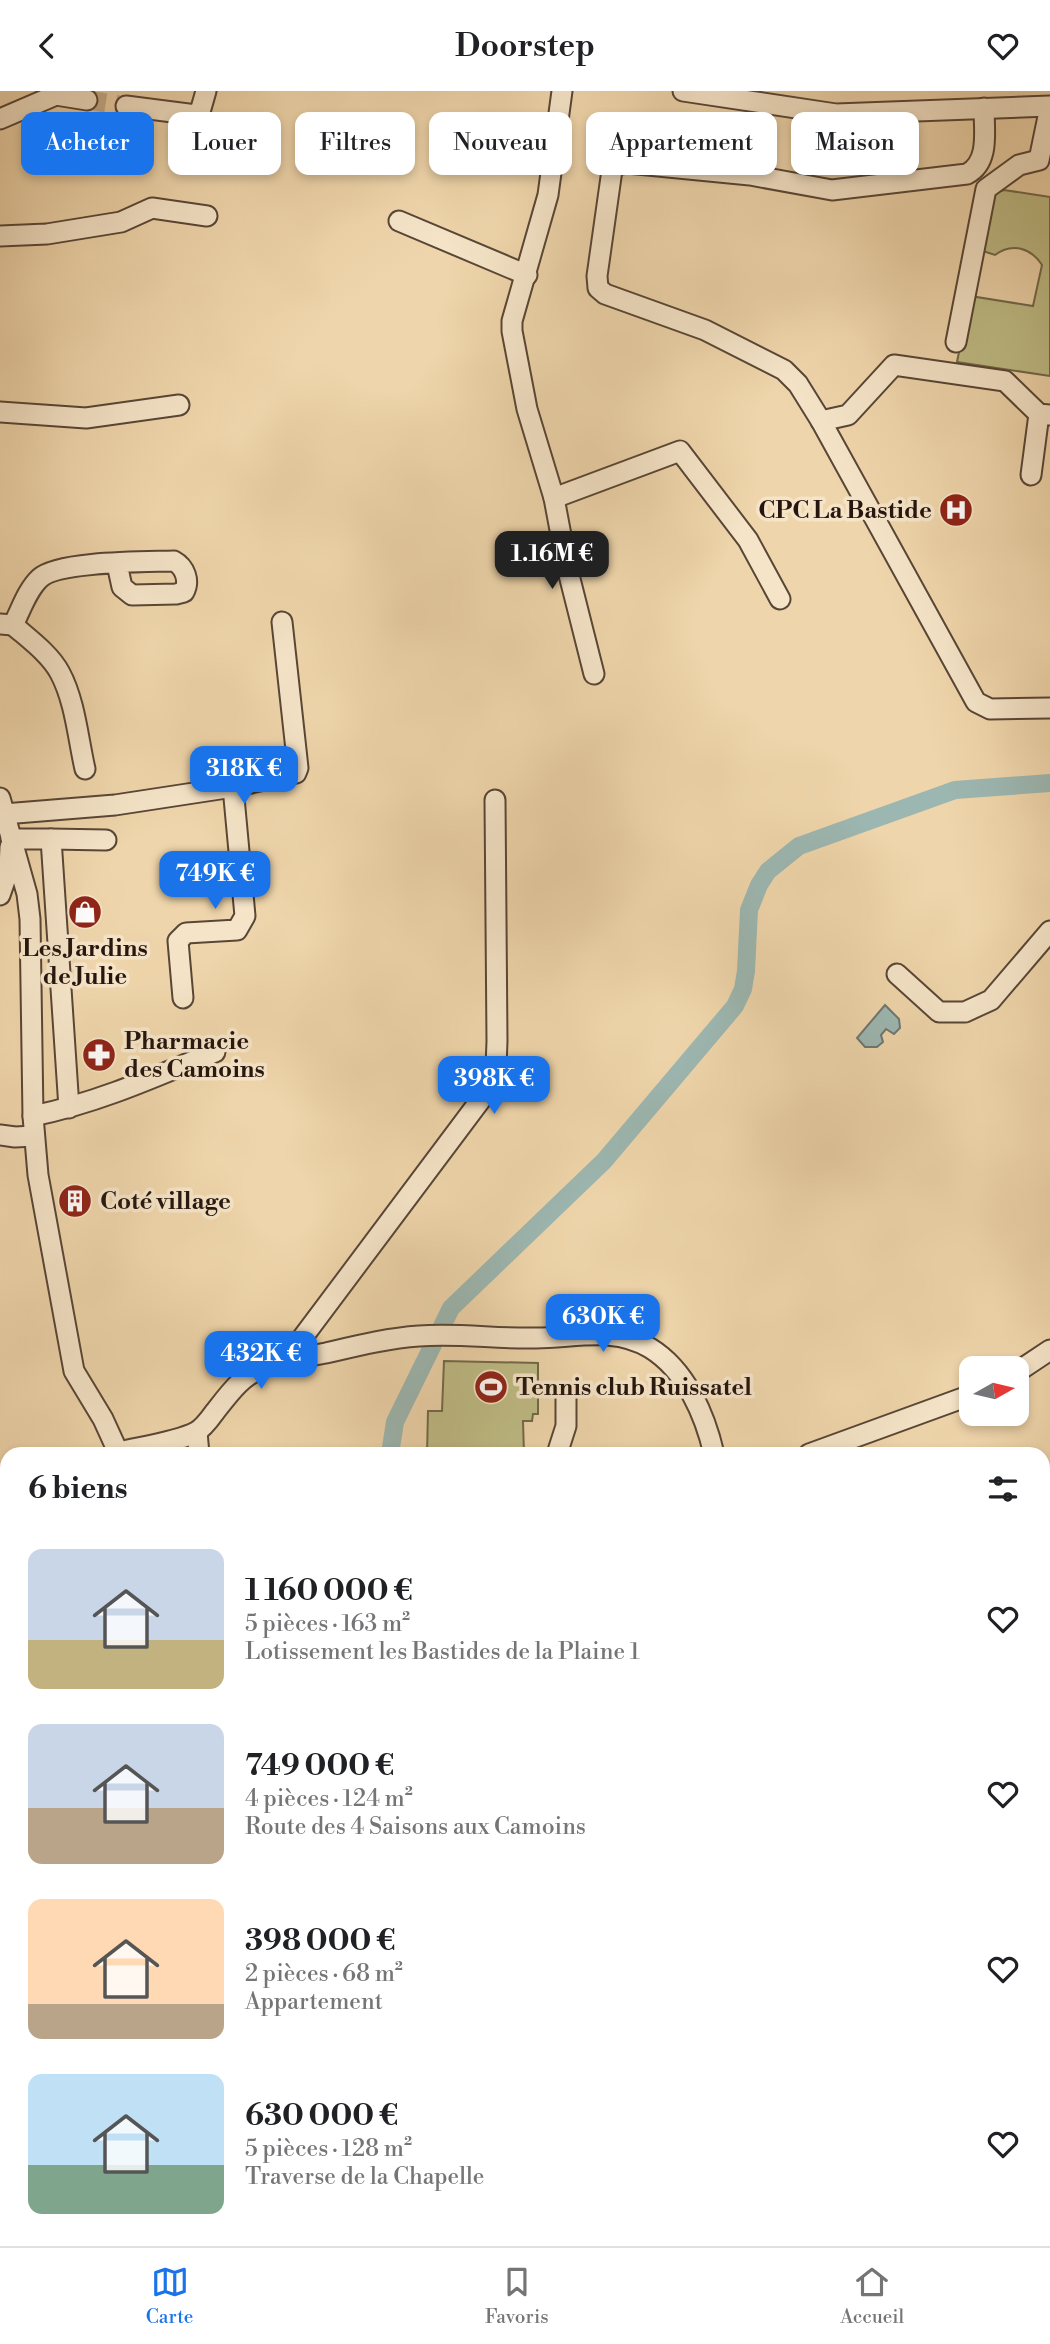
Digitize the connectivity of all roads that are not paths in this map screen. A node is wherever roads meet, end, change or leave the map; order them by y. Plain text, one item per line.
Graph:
1 (206, 91) edge
2 (562, 91) edge
3 (683, 91) edge
4 (87, 100) tunnel mouth
5 (126, 106) tunnel mouth
6 (1050, 107) edge
7 (984, 108) junction
8 (0, 119) edge
9 (1045, 165) edge
10 (207, 216) dead end
11 (398, 221) dead end
12 (0, 236) edge
13 (527, 275) junction
14 (956, 342) dead end
15 (178, 405) dead end
16 (0, 412) edge
17 (1044, 414) edge
18 (821, 421) junction
19 (1031, 475) dead end
20 (554, 498) junction
21 (117, 564) dead end
22 (780, 599) dead end
23 (282, 622) dead end
24 (7, 625) edge
25 (594, 674) dead end
26 (1050, 708) edge
27 (85, 769) dead end
28 (233, 787) junction
29 (495, 800) dead end
30 (2, 806) edge
31 (10, 839) junction
32 (51, 839) junction
33 (106, 840) dead end
34 (2, 892) edge
35 (27, 894) junction
36 (1050, 931) edge
37 (897, 974) dead end
38 (183, 998) dead end
39 (215, 1052) dead end
40 (69, 1108) junction
41 (33, 1116) junction
42 (0, 1135) edge
43 (34, 1136) junction
44 (1050, 1350) edge
45 (285, 1361) junction
46 (1029, 1364) edge
47 (566, 1394) dead end
48 (959, 1399) edge
49 (197, 1431) junction
50 (116, 1447) edge
51 (140, 1447) edge
52 (198, 1447) edge
53 (559, 1447) edge
54 (712, 1447) edge
55 (828, 1447) edge

1 - 5 street
2 - 13 street
3 - 7 street
4 - 8 street
6 - 7 street
6 - 9 street
7 - 18 street
9 - 14 street
10 - 12 street
11 - 13 street
13 - 20 street
15 - 16 street
17 - 18 street
17 - 19 street
18 - 26 street
20 - 22 street
20 - 25 street
21 - 24 street
23 - 28 street
24 - 27 street
28 - 30 street
28 - 38 street
29 - 45 street
30 - 31 street
31 - 32 street
31 - 34 street
31 - 35 street
32 - 33 street
32 - 40 street
34 - 35 street
35 - 41 street
36 - 37 street
39 - 40 street
40 - 41 street
41 - 43 street
42 - 43 street
43 - 50 street
44 - 46 street
45 - 49 street
45 - 54 street
47 - 53 street
48 - 55 street
49 - 51 street
49 - 52 street

